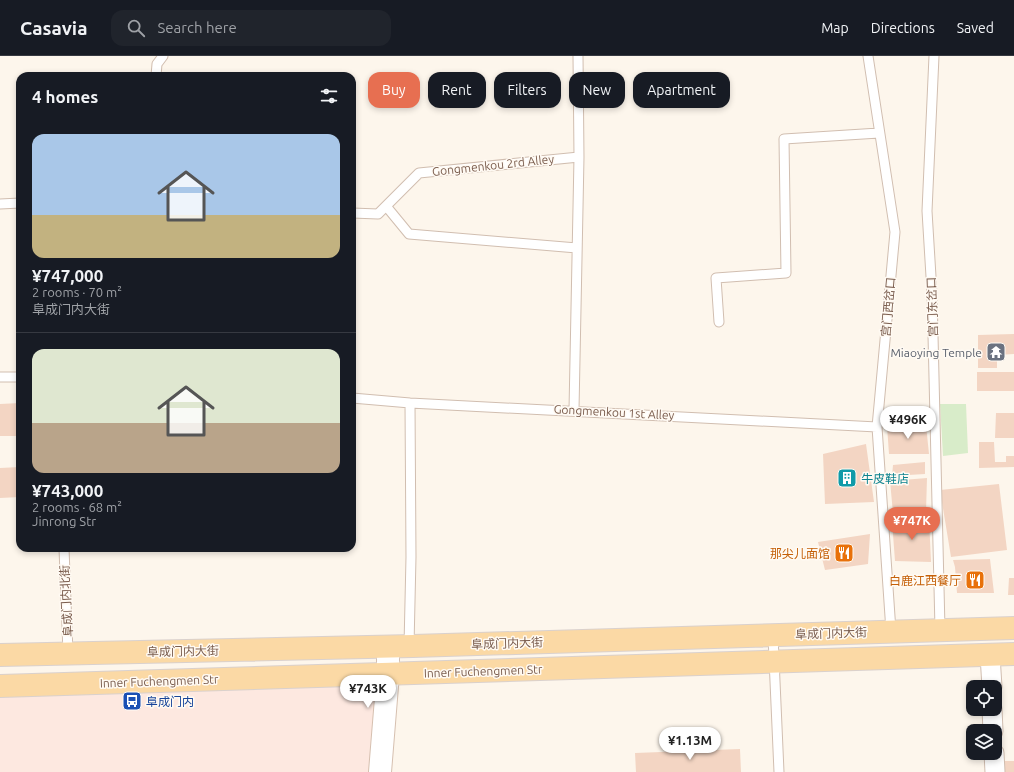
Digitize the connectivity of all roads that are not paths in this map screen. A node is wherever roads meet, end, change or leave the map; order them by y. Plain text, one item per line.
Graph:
1 (163, 56) edge
2 (578, 56) edge
3 (868, 56) edge
4 (934, 56) edge
5 (156, 72) edge
6 (879, 132) junction
7 (579, 157) junction
8 (16, 203) edge
9 (0, 204) edge
10 (386, 206) junction
11 (356, 213) edge
12 (577, 248) junction
13 (719, 322) dead end
14 (0, 377) edge
15 (16, 377) edge
16 (356, 398) edge
17 (410, 403) junction
18 (574, 410) junction
19 (876, 427) junction
20 (64, 552) edge
21 (1014, 628) edge
22 (940, 629) junction
23 (891, 631) junction
24 (773, 635) junction
25 (409, 646) junction
26 (388, 647) junction
27 (68, 653) junction
28 (1014, 654) edge
29 (0, 655) edge
30 (990, 655) junction
31 (774, 661) junction
32 (388, 674) junction
33 (992, 680) edge
34 (0, 686) edge
35 (994, 760) edge
36 (380, 772) edge
37 (779, 772) edge
38 (995, 772) edge

1 - 5 lane
2 - 7 lane
3 - 6 lane, 宫门西岔口
4 - 22 lane, 宫门东岔口
6 - 13 lane
6 - 19 lane, 宫门西岔口
7 - 10 lane, Gongmenkou 2rd Alley
7 - 12 lane
8 - 9 lane
10 - 11 lane, Gongmenkou 2rd Alley
10 - 12 lane
12 - 18 lane
14 - 15 lane
16 - 17 lane, Gongmenkou 1st Alley
17 - 18 lane, Gongmenkou 1st Alley
17 - 25 lane
18 - 19 lane, Gongmenkou 1st Alley
19 - 23 lane, 宫门西岔口
20 - 27 lane, 阜成门内北街
21 - 22 main road, 阜成门内大街
22 - 23 main road, 阜成门内大街
23 - 24 main road, 阜成门内大街
24 - 25 main road, 阜成门内大街
24 - 31 lane
25 - 26 main road, 阜成门内大街
26 - 27 main road, 阜成门内大街
26 - 32 main road
27 - 29 main road, 阜成门内大街
28 - 30 main road
30 - 31 main road
30 - 33 street
31 - 32 main road, Inner Fuchengmen Str
31 - 37 lane
32 - 34 main road, Inner Fuchengmen Str
32 - 36 main road
35 - 38 street

